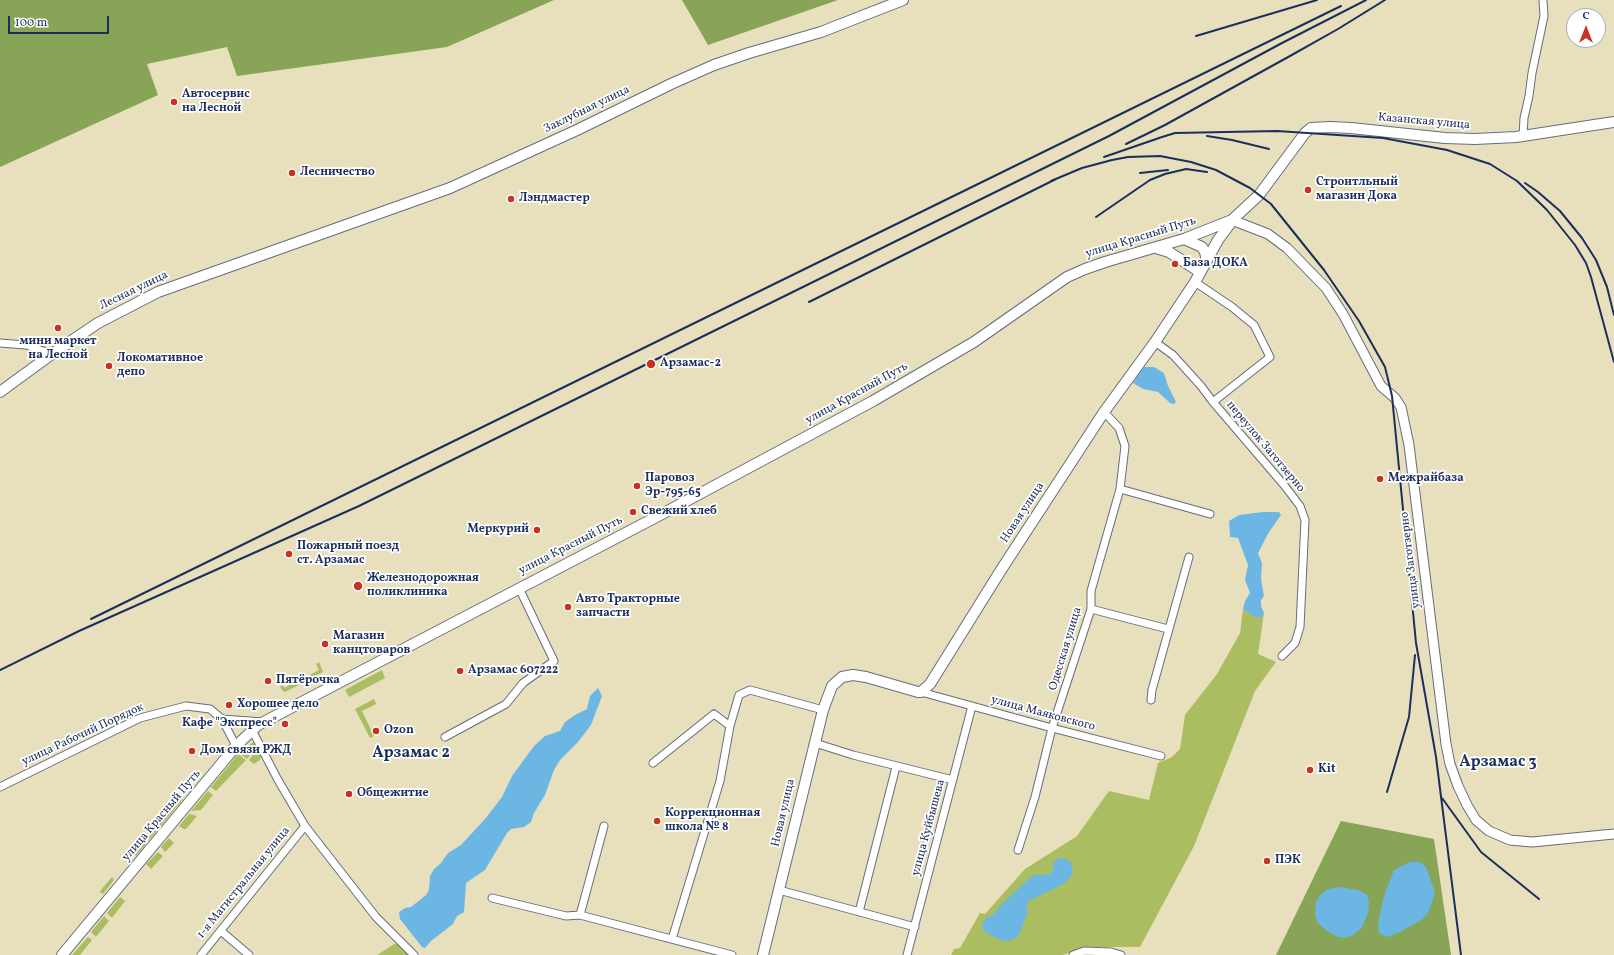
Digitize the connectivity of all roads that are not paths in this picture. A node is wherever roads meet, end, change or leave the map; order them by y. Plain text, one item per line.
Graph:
1 (903, 0) edge
2 (1543, 0) edge
3 (1614, 122) edge
4 (1305, 133) joint
5 (1523, 136) junction
6 (1232, 220) junction
7 (1184, 239) junction
8 (284, 247) joint
9 (1156, 248) junction
10 (1207, 261) junction
11 (1200, 272) junction
12 (1195, 282) junction
13 (1155, 342) junction
14 (0, 343) edge
15 (52, 354) junction
16 (0, 392) edge
17 (1213, 402) junction
18 (1104, 412) junction
19 (1120, 489) junction
20 (1210, 514) dead end
21 (1189, 557) dead end
22 (519, 588) junction
23 (1091, 608) junction
24 (1168, 629) junction
25 (1282, 656) dead end
26 (921, 692) junction
27 (1151, 700) dead end
28 (972, 706) junction
29 (823, 710) junction
30 (222, 718) junction
31 (263, 722) junction
32 (730, 726) junction
33 (1052, 728) junction
34 (252, 730) junction
35 (445, 737) dead end
36 (815, 743) junction
37 (236, 746) junction
38 (1161, 756) dead end
39 (653, 763) dead end
40 (896, 767) junction
41 (953, 780) junction
42 (0, 787) edge
43 (305, 826) junction
44 (604, 826) dead end
45 (1614, 834) edge
46 (1018, 850) dead end
47 (779, 890) junction
48 (492, 898) dead end
49 (859, 912) junction
50 (580, 915) junction
51 (915, 927) junction
52 (222, 931) junction
53 (672, 939) junction
54 (62, 955) edge
55 (201, 955) edge
56 (249, 955) edge
57 (414, 955) edge
58 (732, 955) edge
59 (763, 955) edge
60 (907, 955) edge
61 (1073, 955) edge
62 (1121, 955) edge

1 - 8 main road, Заклубная улица
2 - 5 street
3 - 5 main road, Казанская улица
4 - 5 main road, Казанская улица
4 - 6 main road, улица Красный Путь
6 - 7 main road, улица Красный Путь
6 - 10 main road, Новая улица
6 - 45 street, улица Заготзерно
7 - 9 main road, улица Красный Путь
7 - 10 main road
8 - 15 main road, Лесная улица
9 - 11 main road
9 - 22 main road, улица Красный Путь
10 - 11 main road, Новая улица
11 - 12 main road, Новая улица
12 - 13 main road, Новая улица
12 - 17 street
13 - 17 street, переулок Заготзерно
13 - 18 main road, Новая улица
14 - 15 street
15 - 16 main road, Лесная улица
17 - 25 street, переулок Заготзерно
18 - 19 street, Одесская улица
18 - 26 main road, Новая улица
19 - 20 street
19 - 23 street, Одесская улица
21 - 24 street
22 - 31 main road, улица Красный Путь
22 - 35 street
23 - 24 street
23 - 33 street, Одесская улица
24 - 27 street
26 - 28 street, улица Маяковского
26 - 29 main road, Новая улица
28 - 33 street, улица Маяковского
28 - 41 street, улица Куйбышева
29 - 32 street
29 - 36 main road, Новая улица
30 - 31 street, улица Рабочий Порядок
30 - 37 street
30 - 42 street, улица Рабочий Порядок
31 - 34 main road, улица Красный Путь
32 - 39 street
32 - 53 street
33 - 38 street, улица Маяковского
33 - 46 street, Одесская улица
34 - 37 main road, улица Красный Путь
34 - 43 street
36 - 40 street
36 - 47 main road, Новая улица
37 - 54 main road, улица Красный Путь
40 - 41 street
40 - 49 street
41 - 51 street, улица Куйбышева
43 - 52 street, 1-я Магистральная улица
43 - 57 street
44 - 50 street
47 - 49 street
47 - 59 main road, Новая улица
48 - 50 street
49 - 51 street
50 - 53 street
51 - 60 street, улица Куйбышева
52 - 55 street, 1-я Магистральная улица
52 - 56 street
53 - 58 street
61 - 62 street

